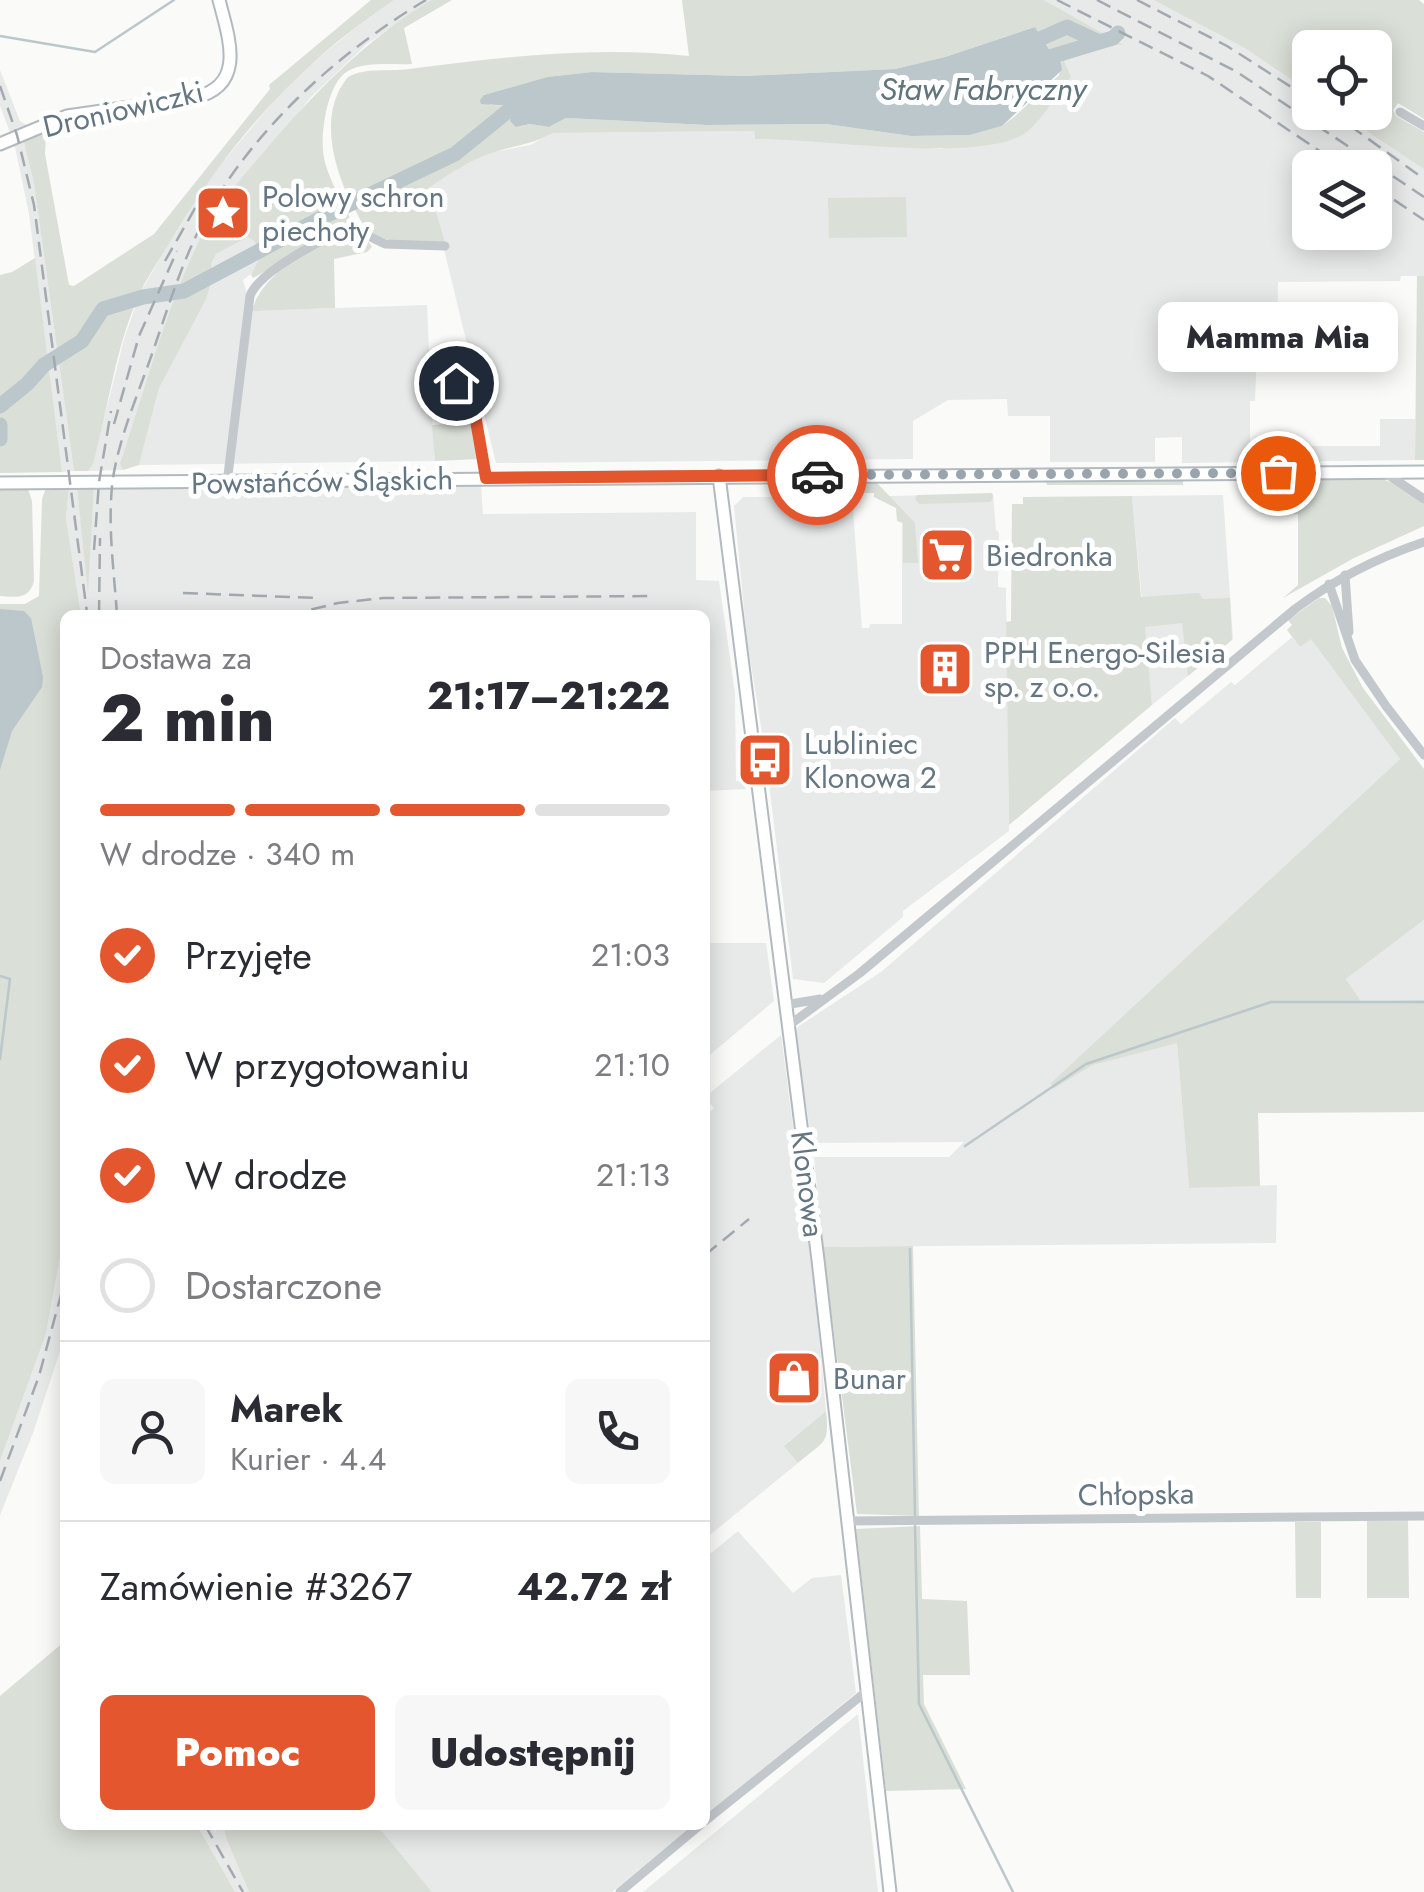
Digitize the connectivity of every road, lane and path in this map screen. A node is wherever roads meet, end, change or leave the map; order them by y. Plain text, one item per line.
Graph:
1 (220, 0) edge
2 (1400, 112) dead end
3 (1424, 126) edge
4 (0, 144) edge
5 (446, 246) dead end
6 (441, 383) dead end
7 (1385, 472) junction
8 (1424, 472) edge
9 (719, 476) junction
10 (486, 478) junction
11 (227, 482) junction
12 (0, 483) edge
13 (1424, 499) edge
14 (1424, 542) edge
15 (1345, 576) junction
16 (1330, 584) junction
17 (1349, 640) junction
18 (1424, 755) edge
19 (832, 994) junction
20 (786, 1004) junction
21 (788, 1026) junction
22 (1424, 1516) edge
23 (848, 1521) junction
24 (868, 1691) junction
25 (710, 1817) edge
26 (695, 1830) edge
27 (620, 1892) edge
28 (890, 1892) edge

1 - 4 street, Droniowiczki
2 - 3 street
5 - 11 street
6 - 10 street
7 - 8 street, Powstańców Śląskich
7 - 9 street, Powstańców Śląskich
7 - 13 street
9 - 10 street, Powstańców Śląskich
9 - 20 street, Klonowa
10 - 11 street, Powstańców Śląskich
11 - 12 street, Powstańców Śląskich
14 - 15 street
15 - 16 street
15 - 17 street
16 - 17 street
16 - 19 street
17 - 18 street
19 - 20 street
19 - 21 street
20 - 21 street, Klonowa
21 - 23 street, Klonowa
22 - 23 street, Chłopska
23 - 24 street, Klonowa
24 - 25 street
24 - 28 street, Klonowa
26 - 27 street

